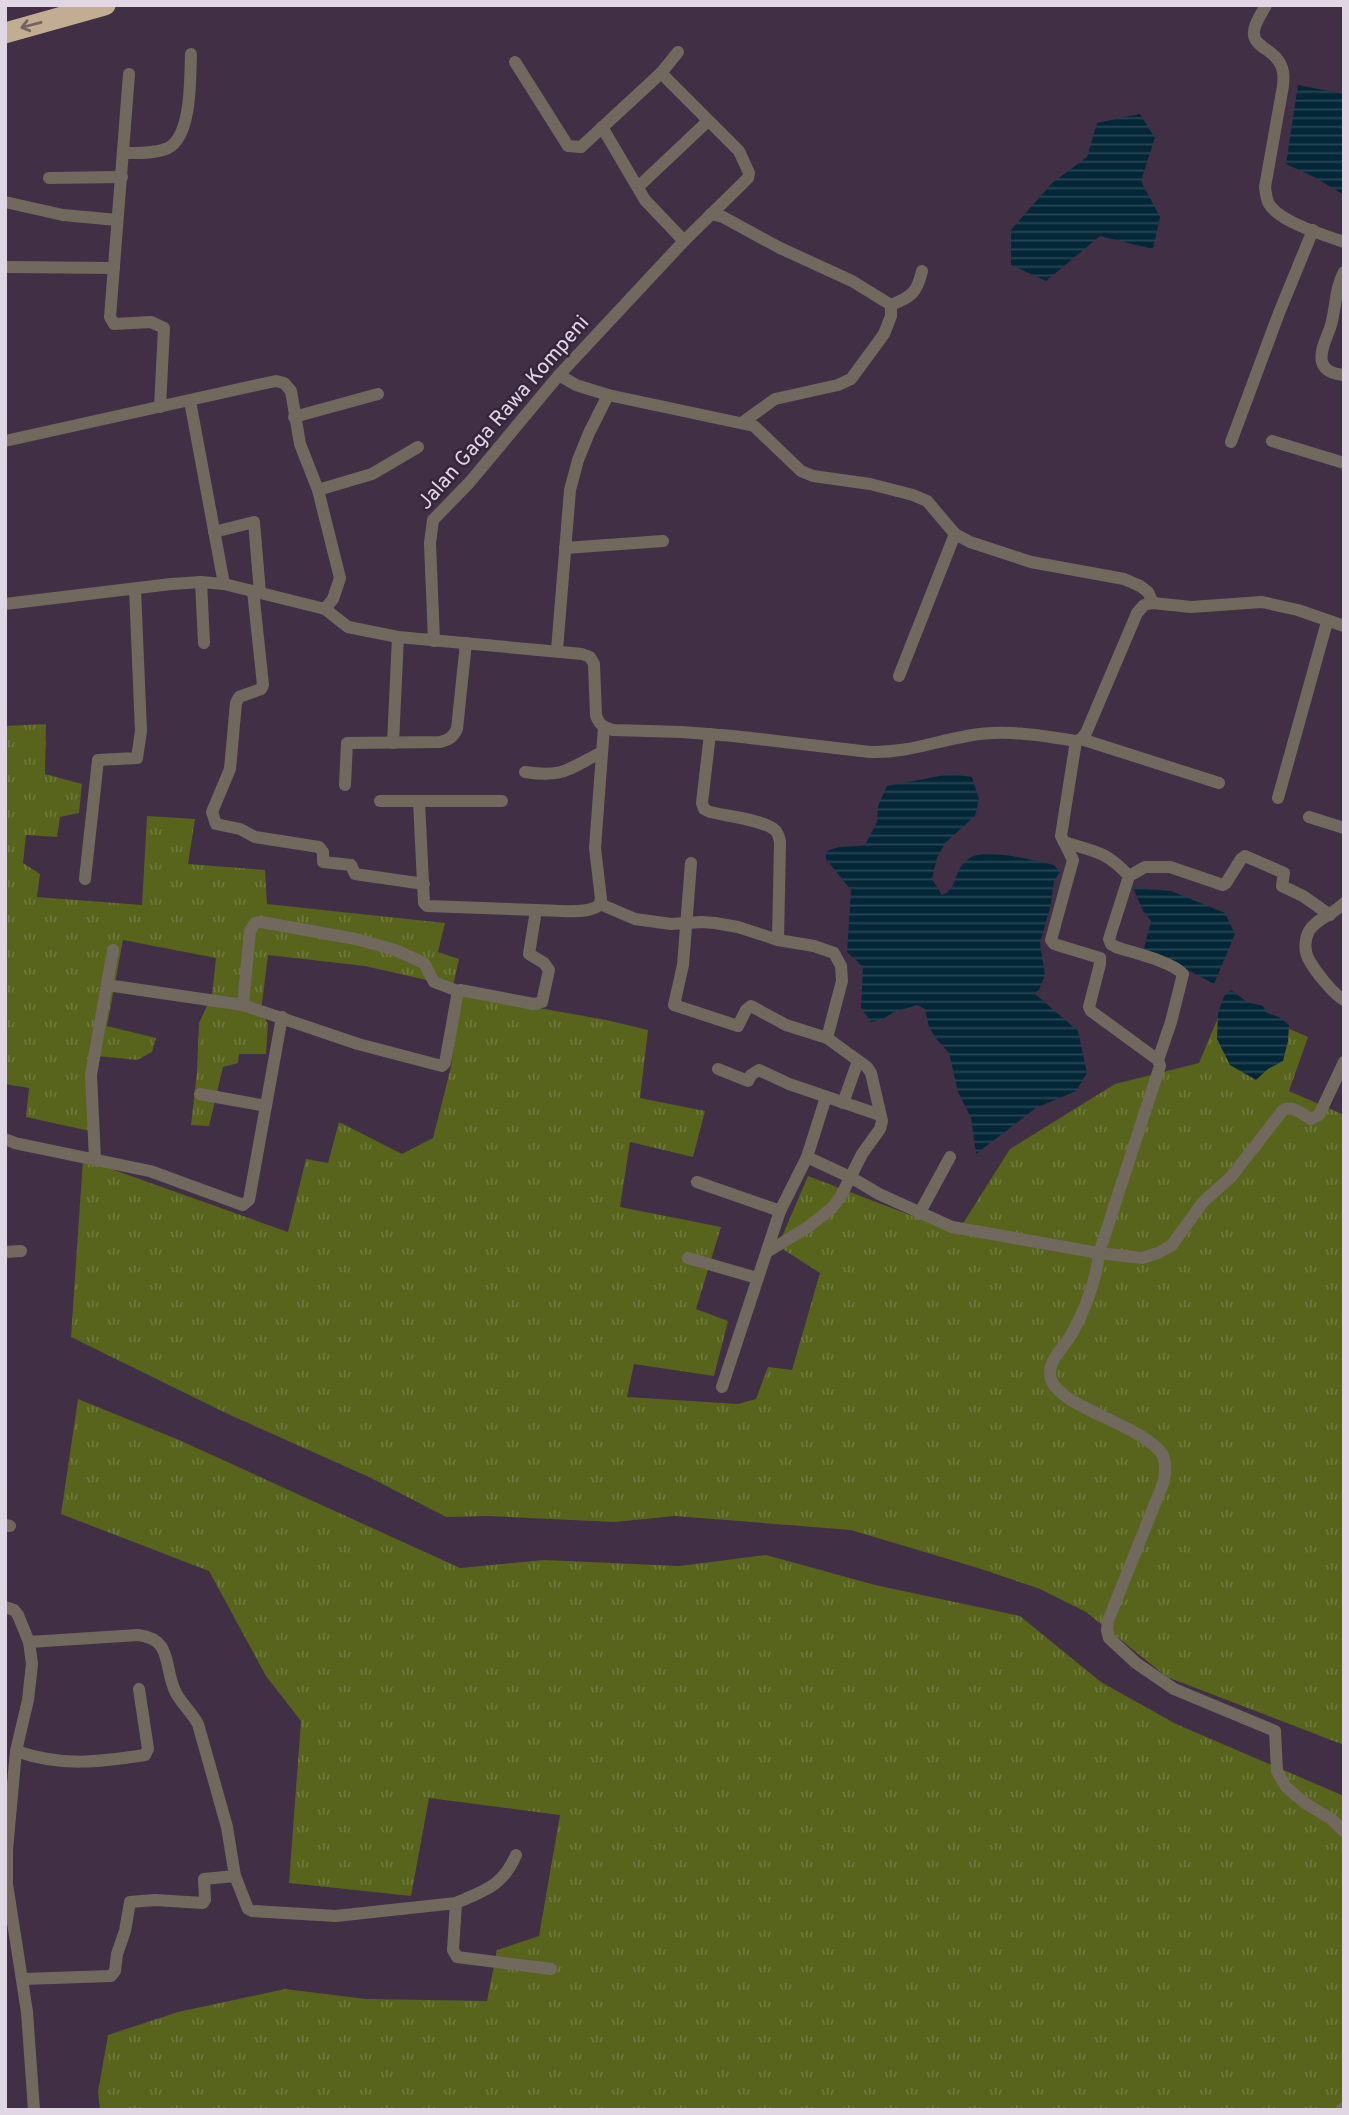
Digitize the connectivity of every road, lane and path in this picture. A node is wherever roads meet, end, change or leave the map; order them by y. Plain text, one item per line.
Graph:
1 (105, 5) edge
2 (1266, 5) edge
3 (5, 33) edge
4 (678, 52) dead end
5 (191, 54) dead end
6 (515, 62) dead end
7 (661, 73) junction
8 (129, 74) dead end
9 (708, 121) junction
10 (602, 127) junction
11 (124, 153) junction
12 (122, 177) junction
13 (50, 178) dead end
14 (638, 187) junction
15 (5, 202) edge
16 (711, 214) junction
17 (117, 220) junction
18 (1312, 230) junction
19 (684, 241) junction
20 (1344, 242) edge
21 (5, 267) edge
22 (114, 268) junction
23 (922, 271) dead end
24 (1344, 271) edge
25 (891, 305) junction
26 (559, 375) junction
27 (1344, 375) edge
28 (378, 394) dead end
29 (608, 395) junction
30 (190, 401) junction
31 (160, 407) junction
32 (294, 417) junction
33 (743, 422) junction
34 (5, 441) edge
35 (1272, 441) dead end
36 (1231, 442) dead end
37 (418, 447) dead end
38 (1344, 463) edge
39 (318, 490) junction
40 (214, 531) junction
41 (956, 534) junction
42 (663, 541) dead end
43 (565, 548) junction
44 (201, 582) junction
45 (224, 584) junction
46 (135, 589) junction
47 (257, 592) junction
48 (1153, 603) junction
49 (5, 604) edge
50 (326, 609) junction
51 (1327, 622) junction
52 (1344, 626) edge
53 (398, 637) junction
54 (434, 641) junction
55 (204, 643) dead end
56 (466, 643) junction
57 (557, 650) junction
58 (899, 676) dead end
59 (604, 727) junction
60 (710, 734) junction
61 (1078, 740) junction
62 (393, 743) junction
63 (602, 752) junction
64 (525, 772) dead end
65 (1219, 783) dead end
66 (345, 785) dead end
67 (1278, 797) dead end
68 (380, 801) dead end
69 (502, 801) dead end
70 (419, 802) junction
71 (1309, 817) dead end
72 (1344, 828) edge
73 (1064, 842) junction
74 (691, 863) dead end
75 (1129, 876) junction
76 (85, 879) dead end
77 (424, 884) junction
78 (1344, 903) edge
79 (600, 904) junction
80 (536, 910) junction
81 (1330, 915) junction
82 (687, 923) junction
83 (779, 940) junction
84 (113, 950) dead end
85 (107, 985) junction
86 (458, 991) junction
87 (1344, 1000) edge
88 (243, 1005) junction
89 (282, 1017) junction
90 (827, 1038) junction
91 (1158, 1060) junction
92 (858, 1061) junction
93 (1344, 1062) edge
94 (718, 1069) dead end
95 (200, 1094) dead end
96 (826, 1097) junction
97 (843, 1103) junction
98 (266, 1106) junction
99 (880, 1115) junction
100 (5, 1139) edge
101 (807, 1157) junction
102 (950, 1157) dead end
103 (89, 1158) junction
104 (852, 1178) junction
105 (696, 1182) dead end
106 (780, 1211) junction
107 (919, 1214) junction
108 (21, 1251) dead end
109 (5, 1252) edge
110 (767, 1252) junction
111 (1099, 1253) junction
112 (688, 1258) dead end
113 (757, 1278) junction
114 (722, 1387) dead end
115 (5, 1607) edge
116 (29, 1642) junction
117 (139, 1689) dead end
118 (16, 1751) junction
119 (1344, 1831) edge
120 (516, 1855) dead end
121 (234, 1876) junction
122 (456, 1903) junction
123 (551, 1969) dead end
124 (23, 1979) junction
125 (34, 2110) edge

1 -> 3 highway
2 - 18 street
4 - 7 street
5 - 11 street
6 - 10 street
7 - 9 street
7 - 10 street
8 - 11 street
9 - 14 street
9 - 16 street, Jalan Gaga Rawa Kompeni
10 - 14 street
11 - 12 street
12 - 13 street
12 - 17 street
14 - 19 street
15 - 17 street
16 - 19 street, Jalan Gaga Rawa Kompeni
16 - 25 street
17 - 22 street
18 - 20 street
18 - 36 street
19 - 26 street, Jalan Gaga Rawa Kompeni
21 - 22 street
22 - 31 street
23 - 25 street
24 - 27 street
25 - 33 street
26 - 29 street
26 - 54 street, Jalan Gaga Rawa Kompeni
28 - 32 street
29 - 33 street
29 - 43 street
30 - 31 street
30 - 32 street
30 - 40 street
31 - 34 street
32 - 39 street
33 - 41 street
35 - 38 street
37 - 39 street, Jalan Gaga Rawa Kompeni
39 - 50 street
40 - 45 street
40 - 47 street
41 - 48 street
41 - 58 street
42 - 43 street
43 - 57 street
44 - 45 street
44 - 46 street
44 - 55 street
45 - 47 street
46 - 49 street
46 - 76 street
47 - 50 street
47 - 77 street
48 - 51 street
48 - 61 street
50 - 53 street
51 - 52 street
51 - 67 street
53 - 54 street
53 - 62 street
54 - 56 street
56 - 57 street
56 - 62 street
57 - 59 street
59 - 60 street
59 - 63 street
60 - 61 street
60 - 83 street
61 - 65 street
61 - 73 street
62 - 66 street
63 - 64 street
63 - 79 street
68 - 70 street
69 - 70 street
70 - 77 street
71 - 72 street
73 - 75 street
73 - 91 street
74 - 82 street
75 - 81 street
75 - 91 street
77 - 80 street
78 - 81 street
79 - 80 street
79 - 82 street
80 - 86 street
81 - 87 street
82 - 83 street
82 - 90 street
83 - 90 street
84 - 85 street
85 - 88 street
85 - 103 street
86 - 88 street
86 - 89 street
88 - 89 street
89 - 98 street
90 - 92 street
91 - 111 street
92 - 97 street
92 - 99 street
93 - 111 street
94 - 96 street
95 - 98 street
96 - 97 street
96 - 101 street
97 - 99 street
98 - 103 street
99 - 104 street
100 - 103 street
101 - 104 street
101 - 106 street
102 - 107 street
104 - 107 street
104 - 110 street
105 - 106 street
106 - 110 street
107 - 111 street
108 - 109 street
110 - 113 street
111 - 119 street
112 - 113 street
113 - 114 street
115 - 116 street
116 - 118 street
116 - 121 street
117 - 118 street
118 - 124 street
120 - 122 street
121 - 122 street
121 - 124 street
122 - 123 street
124 - 125 street

